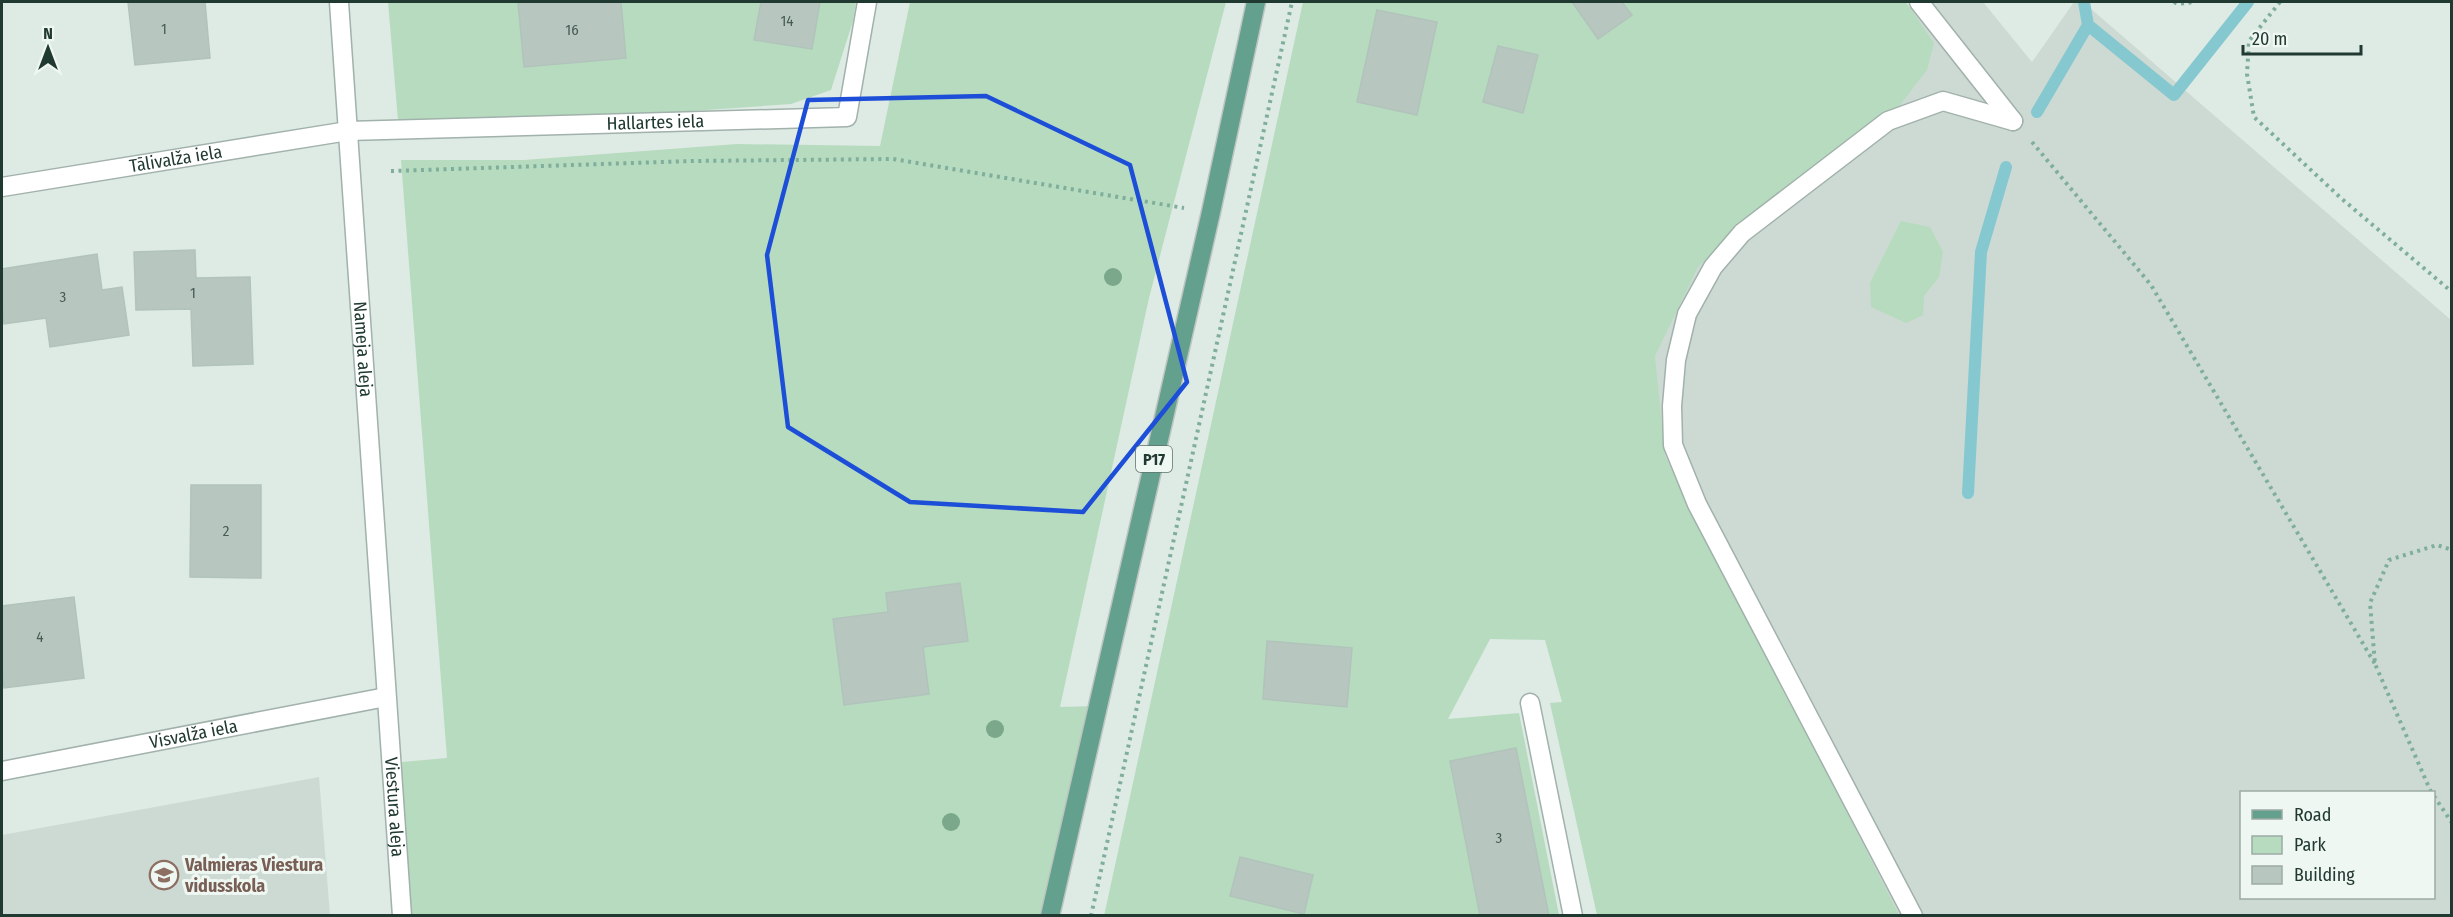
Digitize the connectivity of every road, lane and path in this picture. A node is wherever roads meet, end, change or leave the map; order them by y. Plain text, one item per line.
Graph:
1 (339, 2) edge
2 (867, 2) edge
3 (1256, 2) edge
4 (1292, 2) edge
5 (1919, 2) edge
6 (2174, 2) edge
7 (2194, 2) edge
8 (2280, 2) edge
9 (2013, 121) junction
10 (348, 131) junction
11 (391, 171) dead end
12 (2, 187) edge
13 (1211, 212) junction
14 (2451, 292) edge
15 (2451, 550) edge
16 (2375, 664) junction
17 (386, 697) junction
18 (1530, 703) dead end
19 (2, 771) edge
20 (2431, 791) edge
21 (2435, 799) edge
22 (2451, 823) edge
23 (402, 915) edge
24 (1050, 915) edge
25 (1091, 915) edge
26 (1573, 915) edge
27 (1913, 915) edge

1 - 10 street, Nameja aleja
2 - 10 street, Hallartes iela
3 - 13 main road, P17
4 - 25 path
5 - 9 street
6 - 7 path
8 - 14 path
9 - 16 path
9 - 27 street
10 - 12 street, Tālivalža iela
10 - 17 street, Nameja aleja
11 - 13 path
13 - 24 main road, P17
15 - 16 path
16 - 20 path
17 - 19 street, Visvalža iela
17 - 23 street, Viestura aleja
18 - 26 street
21 - 22 path

